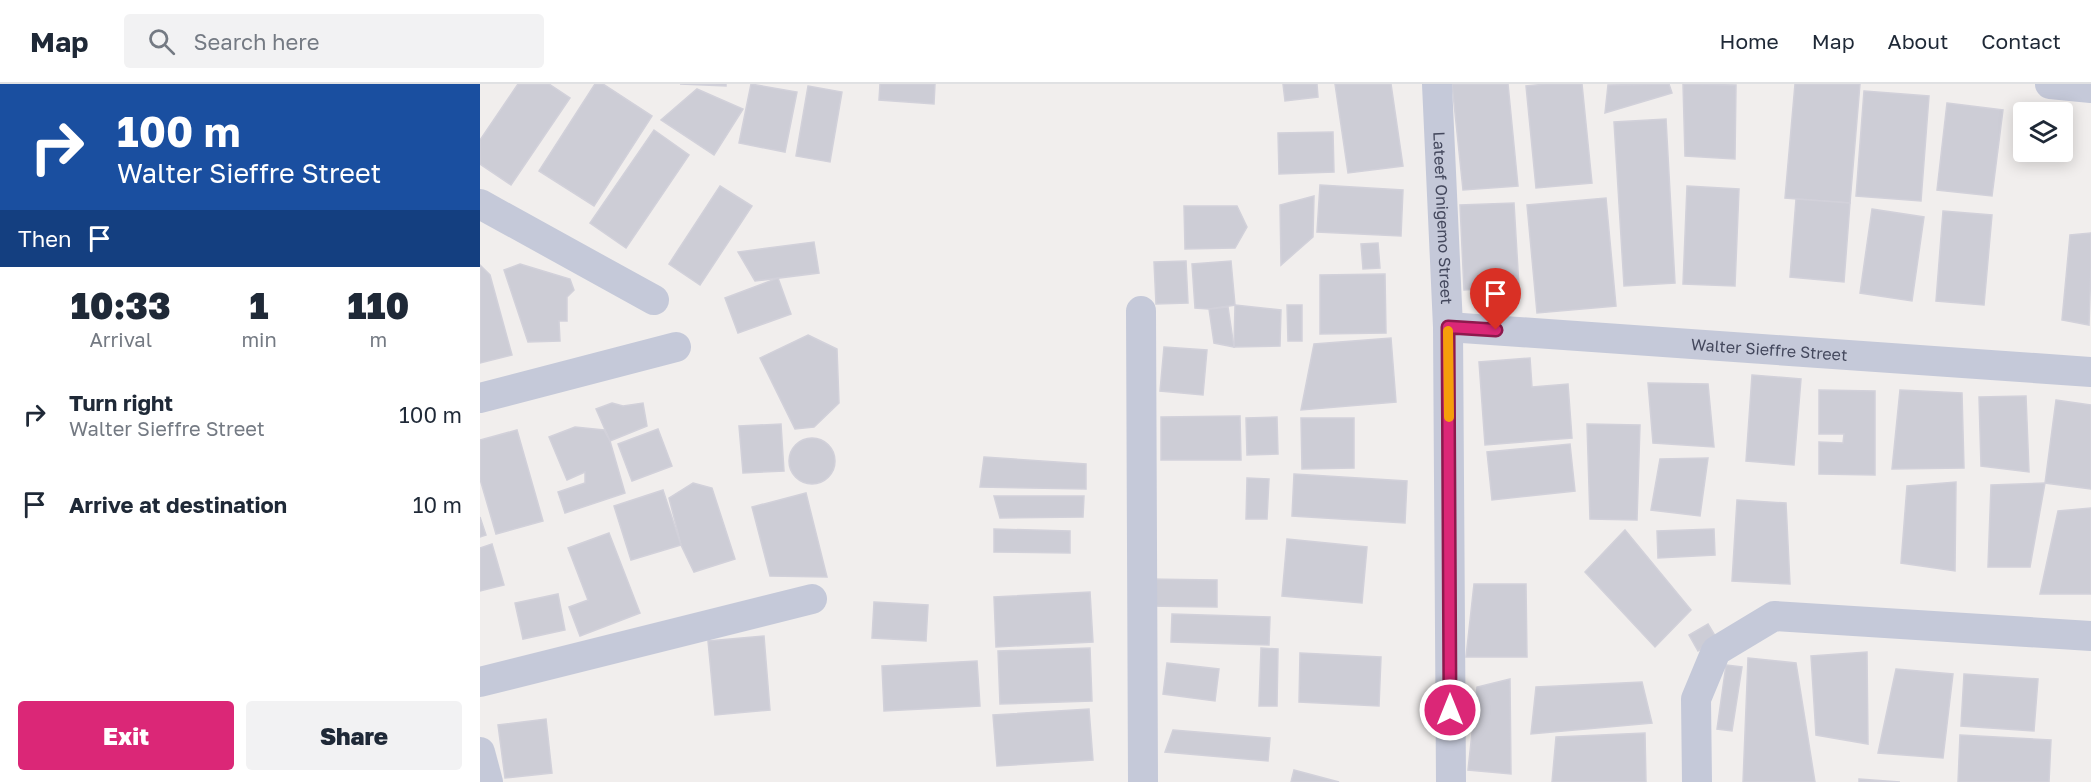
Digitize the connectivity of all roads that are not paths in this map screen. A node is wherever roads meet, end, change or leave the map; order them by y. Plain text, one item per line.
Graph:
1 (1437, 84) edge
2 (2050, 84) edge
3 (2085, 86) edge
4 (480, 204) edge
5 (654, 300) dead end
6 (1141, 311) dead end
7 (1448, 327) junction
8 (676, 347) dead end
9 (2091, 372) edge
10 (480, 398) edge
11 (812, 599) dead end
12 (2091, 636) edge
13 (480, 681) edge
14 (480, 752) edge
15 (488, 782) edge
16 (1143, 782) edge
17 (1451, 782) edge
18 (1697, 782) edge

1 - 7 street, Lateef Onigemo Street
2 - 3 street
4 - 5 street
6 - 16 street
7 - 9 street, Walter Sieffre Street
7 - 17 street, Lateef Onigemo Street
8 - 10 street
11 - 13 street
12 - 18 street
14 - 15 street

